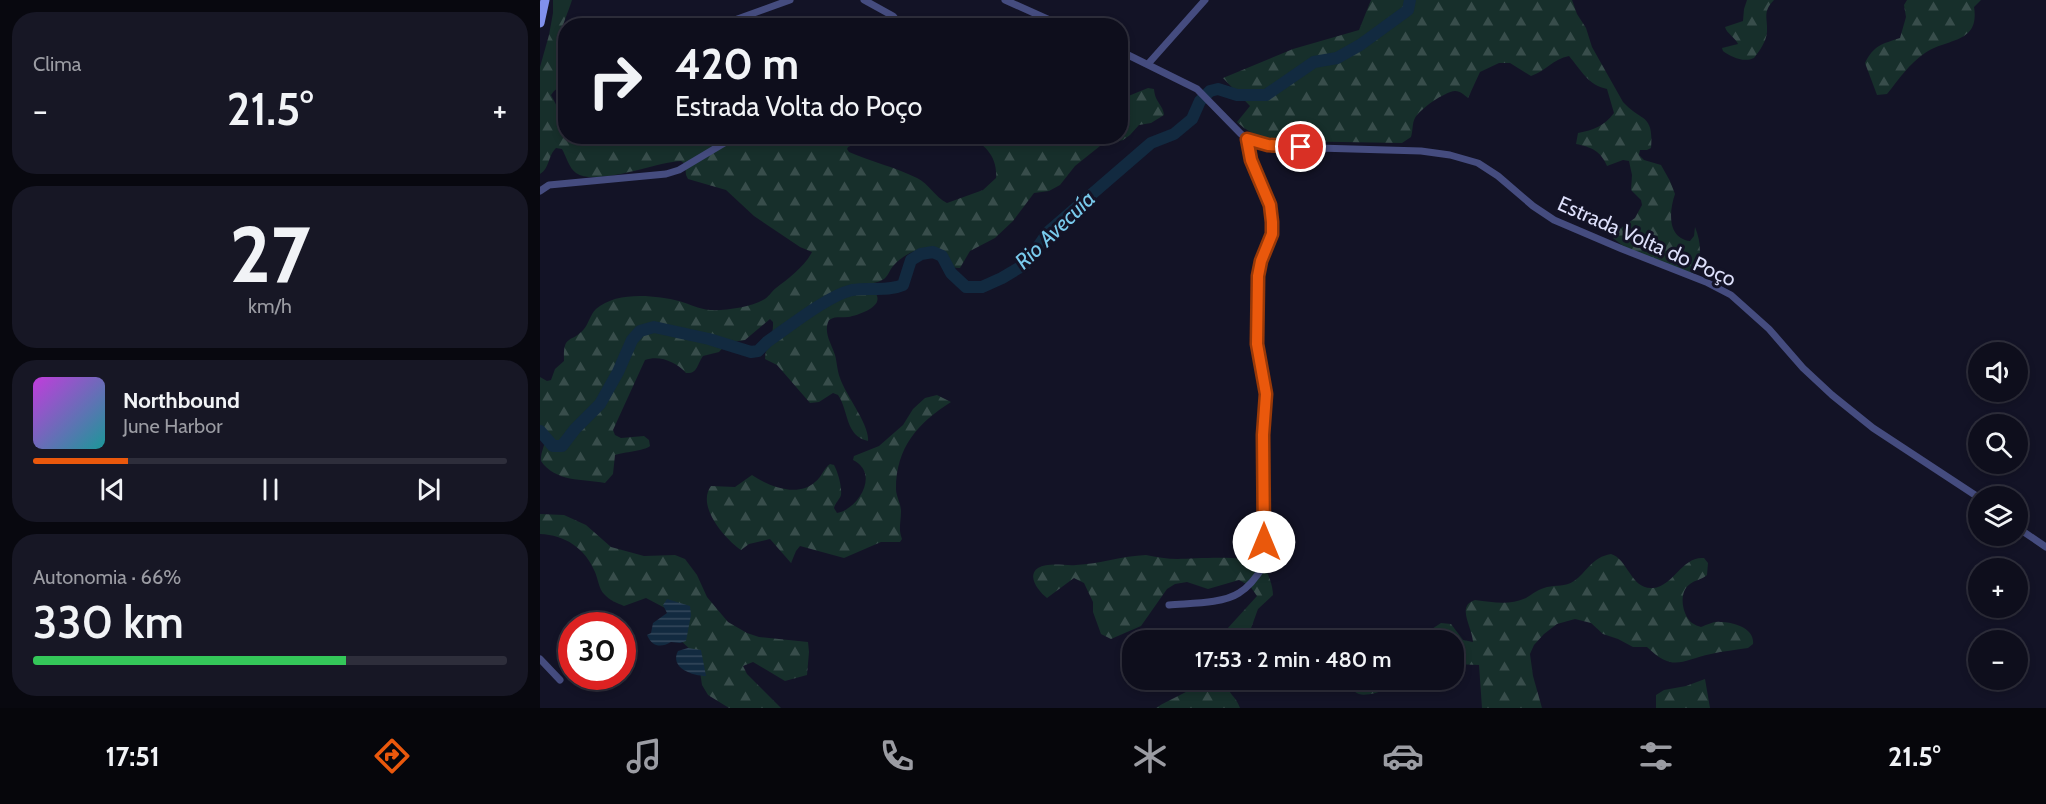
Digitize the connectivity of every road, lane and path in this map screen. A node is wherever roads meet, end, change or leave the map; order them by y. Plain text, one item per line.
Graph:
1 (545, 0) edge
2 (790, 0) edge
3 (864, 0) edge
4 (1005, 0) edge
5 (1205, 0) edge
6 (740, 18) edge
7 (895, 18) edge
8 (1046, 18) edge
9 (540, 22) edge
10 (1128, 55) edge
11 (1148, 64) junction
12 (1247, 139) junction
13 (723, 144) edge
14 (540, 191) edge
15 (1968, 490) edge
16 (2028, 535) edge
17 (2046, 548) edge
18 (1169, 605) dead end
19 (540, 659) edge
20 (558, 677) edge

1 - 9 main road
2 - 6 street
3 - 7 street
4 - 8 street
5 - 11 street
10 - 11 street
11 - 12 street
12 - 15 street, Estrada Volta do Poço
12 - 18 street
13 - 14 street
16 - 17 street
19 - 20 street

